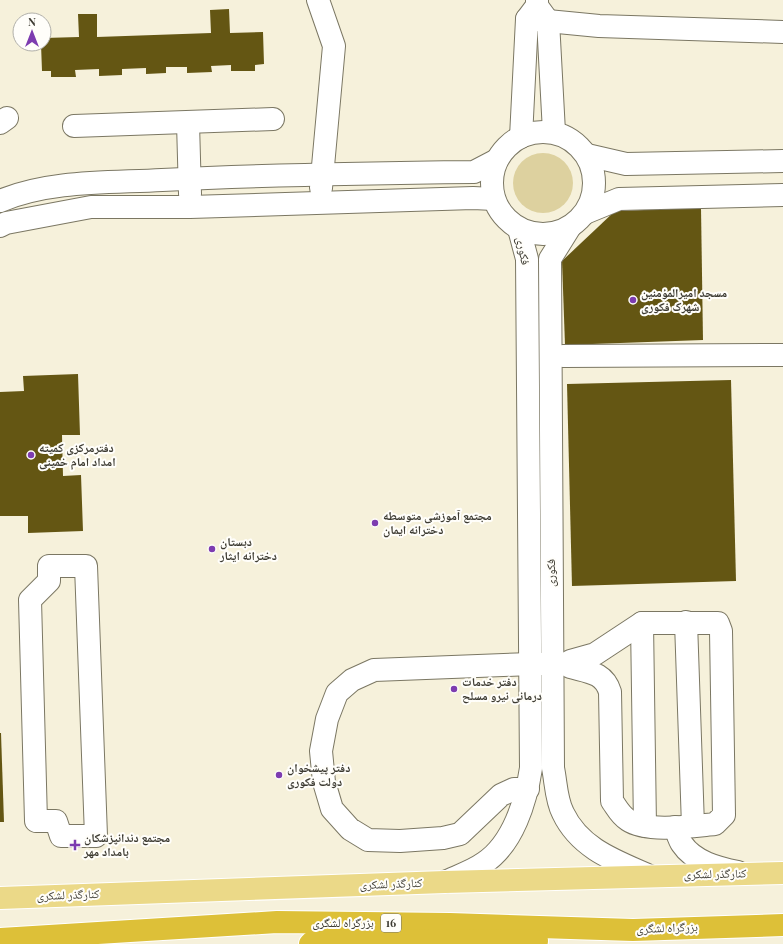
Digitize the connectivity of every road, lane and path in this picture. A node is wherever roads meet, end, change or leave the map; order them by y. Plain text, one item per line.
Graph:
1 (318, 0) edge
2 (537, 11) edge
3 (783, 32) edge
4 (273, 119) dead end
5 (188, 123) junction
6 (74, 126) dead end
7 (554, 132) junction
8 (520, 136) junction
9 (587, 156) junction
10 (497, 160) junction
11 (783, 161) edge
12 (322, 174) junction
13 (190, 179) junction
14 (783, 195) edge
15 (494, 199) junction
16 (0, 201) edge
17 (320, 202) junction
18 (190, 207) junction
19 (578, 220) junction
20 (0, 226) edge
21 (519, 229) junction
22 (783, 355) edge
23 (563, 356) dead end
24 (642, 622) junction
25 (686, 622) junction
26 (550, 664) junction
27 (528, 789) junction
28 (36, 821) joint
29 (645, 826) junction
30 (684, 826) junction
31 (783, 872) edge
32 (745, 873) junction
33 (650, 876) junction
34 (445, 882) junction
35 (0, 898) edge
36 (783, 925) edge
37 (633, 930) junction
38 (45, 938) junction
39 (0, 939) edge
40 (117, 944) edge
41 (310, 944) edge

1 - 12 street
2 - 3 street
2 - 7 street
2 - 8 street
4 - 5 street
5 - 6 street
5 - 13 street
7 - 8 street
7 - 9 street
8 - 10 street
9 - 11 street
9 - 19 street
10 - 12 street
10 - 15 street
12 - 13 street
12 - 17 street
13 - 16 street
13 - 18 street
14 - 19 street
15 - 17 street
15 - 21 street
17 - 18 street
18 - 20 street
19 - 21 street
19 - 26 street, فکوری
21 - 26 street, فکوری
22 - 23 street
24 - 25 street
24 - 26 street
24 - 29 street
25 - 30 street
25 - 30 street
26 - 27 street, فکوری
26 - 27 street
26 - 29 street
26 - 33 street, فکوری
27 - 34 street, فکوری
28 - 28 street
29 - 30 street
30 - 32 street
31 - 32 main road, کنارگذر لشکری
32 - 33 main road, کنارگذر لشکری
33 - 34 main road, کنارگذر لشکری
34 - 35 main road, کنارگذر لشکری
36 - 37 highway, بزرگراه لشگری / 16
37 - 38 highway, بزرگراه لشگری / 16
37 - 41 highway
38 - 39 highway, بزرگراه لشگری / 16
38 - 40 highway

